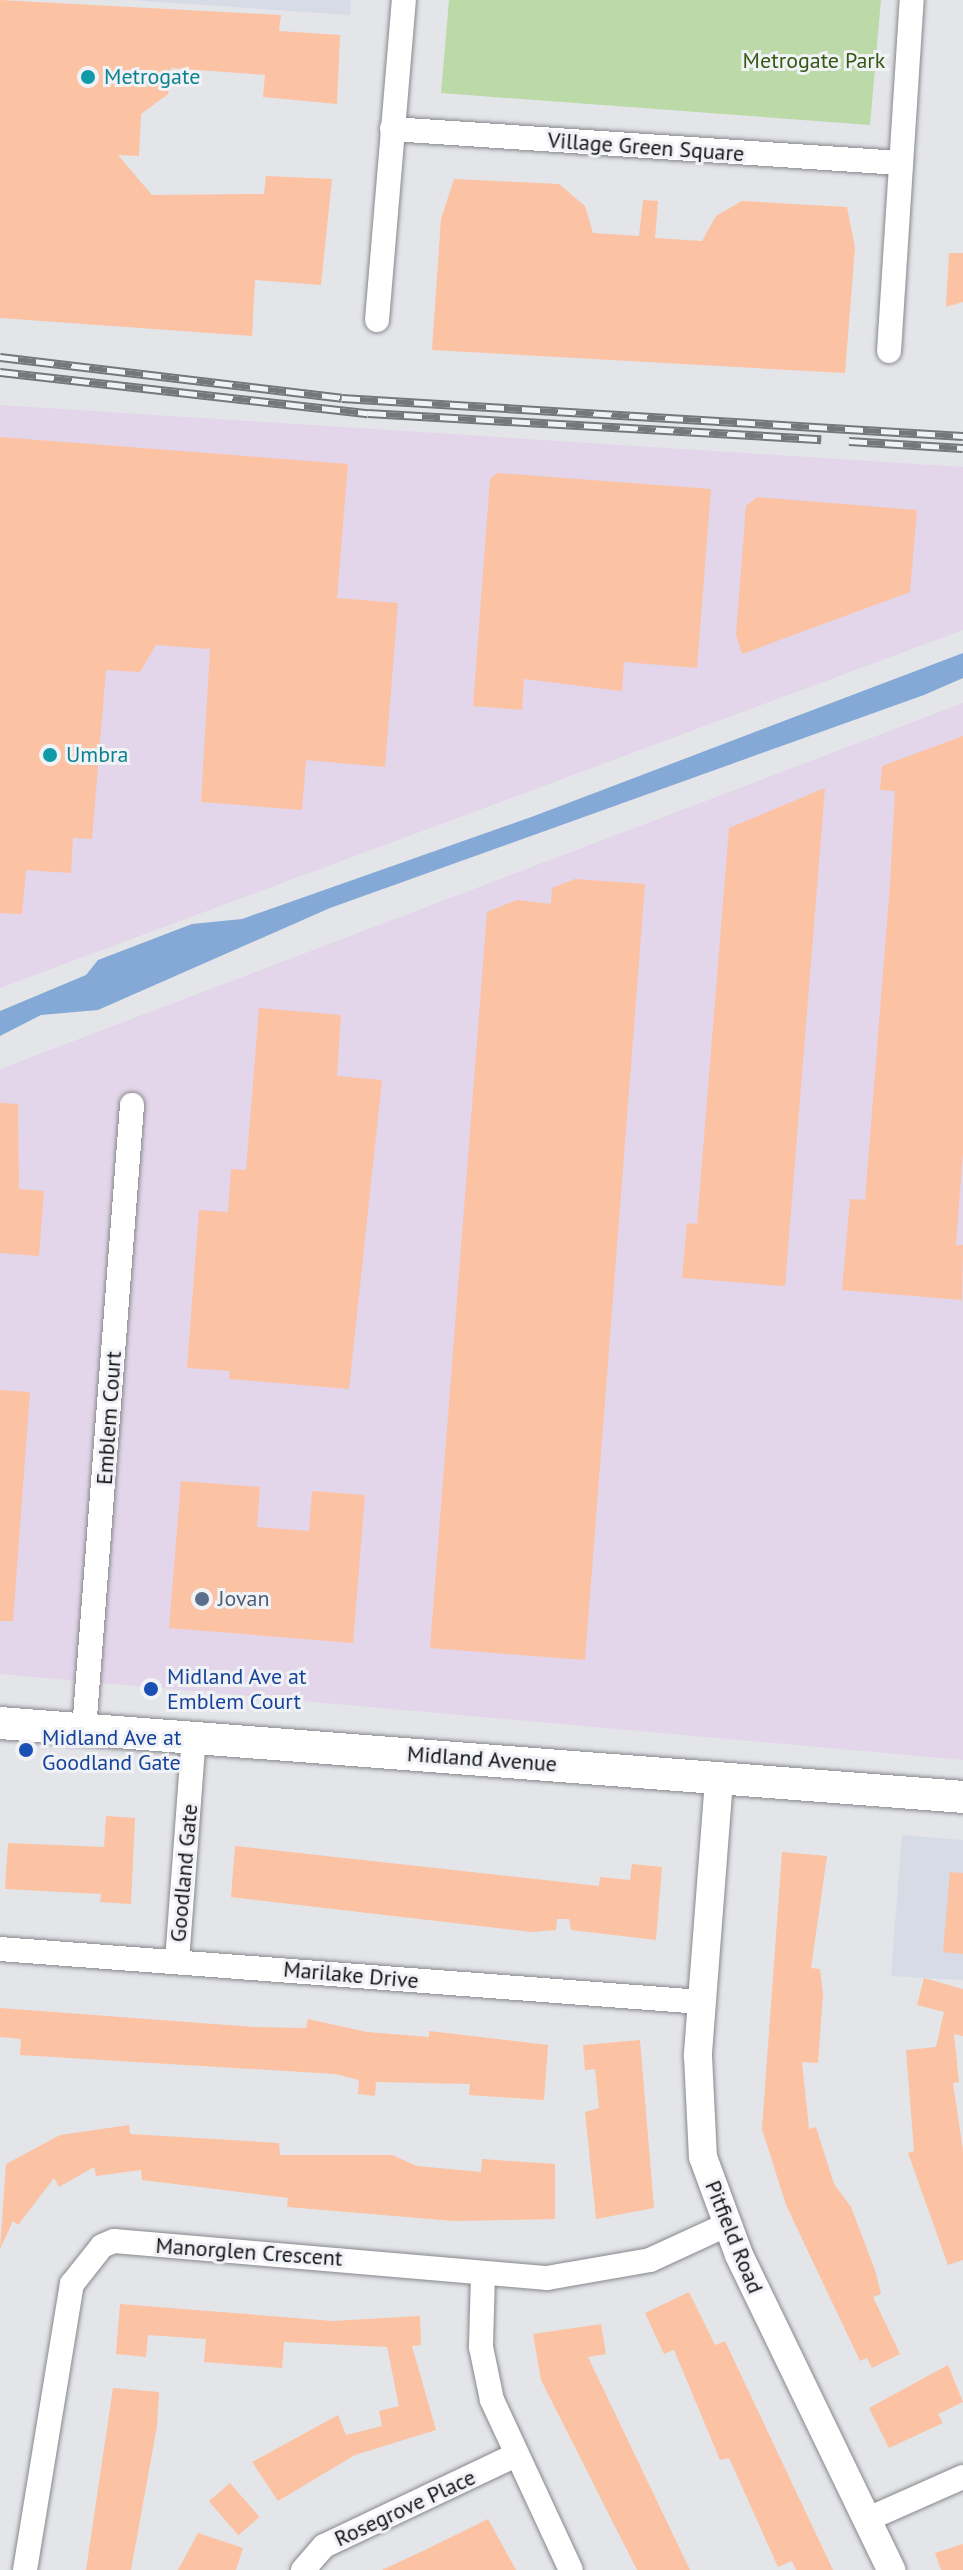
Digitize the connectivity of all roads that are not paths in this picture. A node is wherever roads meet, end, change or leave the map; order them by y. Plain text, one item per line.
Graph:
1 (404, 0) edge
2 (912, 0) edge
3 (392, 129) junction
4 (900, 163) junction
5 (377, 320) dead end
6 (889, 351) dead end
7 (132, 1105) dead end
8 (0, 1723) edge
9 (84, 1730) junction
10 (194, 1737) junction
11 (719, 1780) junction
12 (963, 1797) edge
13 (0, 1949) edge
14 (177, 1961) junction
15 (702, 2002) junction
16 (726, 2225) junction
17 (483, 2274) junction
18 (516, 2455) junction
19 (963, 2477) edge
20 (868, 2519) junction
21 (25, 2570) edge
22 (303, 2570) edge
23 (571, 2570) edge
24 (891, 2570) edge

1 - 3 street
2 - 4 street
3 - 4 street, Village Green Square
3 - 5 street
4 - 6 street
7 - 9 street, Emblem Court
8 - 9 main road, Midland Avenue
9 - 10 main road, Midland Avenue
10 - 11 main road, Midland Avenue
10 - 14 street, Goodland Gate
11 - 12 main road, Midland Avenue
11 - 15 street, Pitfield Road
13 - 14 street, Marilake Drive
14 - 15 street, Marilake Drive
15 - 16 street, Pitfield Road
16 - 17 street, Manorglen Crescent
16 - 20 street, Pitfield Road
17 - 18 street
17 - 21 street, Manorglen Crescent
18 - 22 street, Rosegrove Place
18 - 23 street
19 - 20 street
20 - 24 street, Pitfield Road

